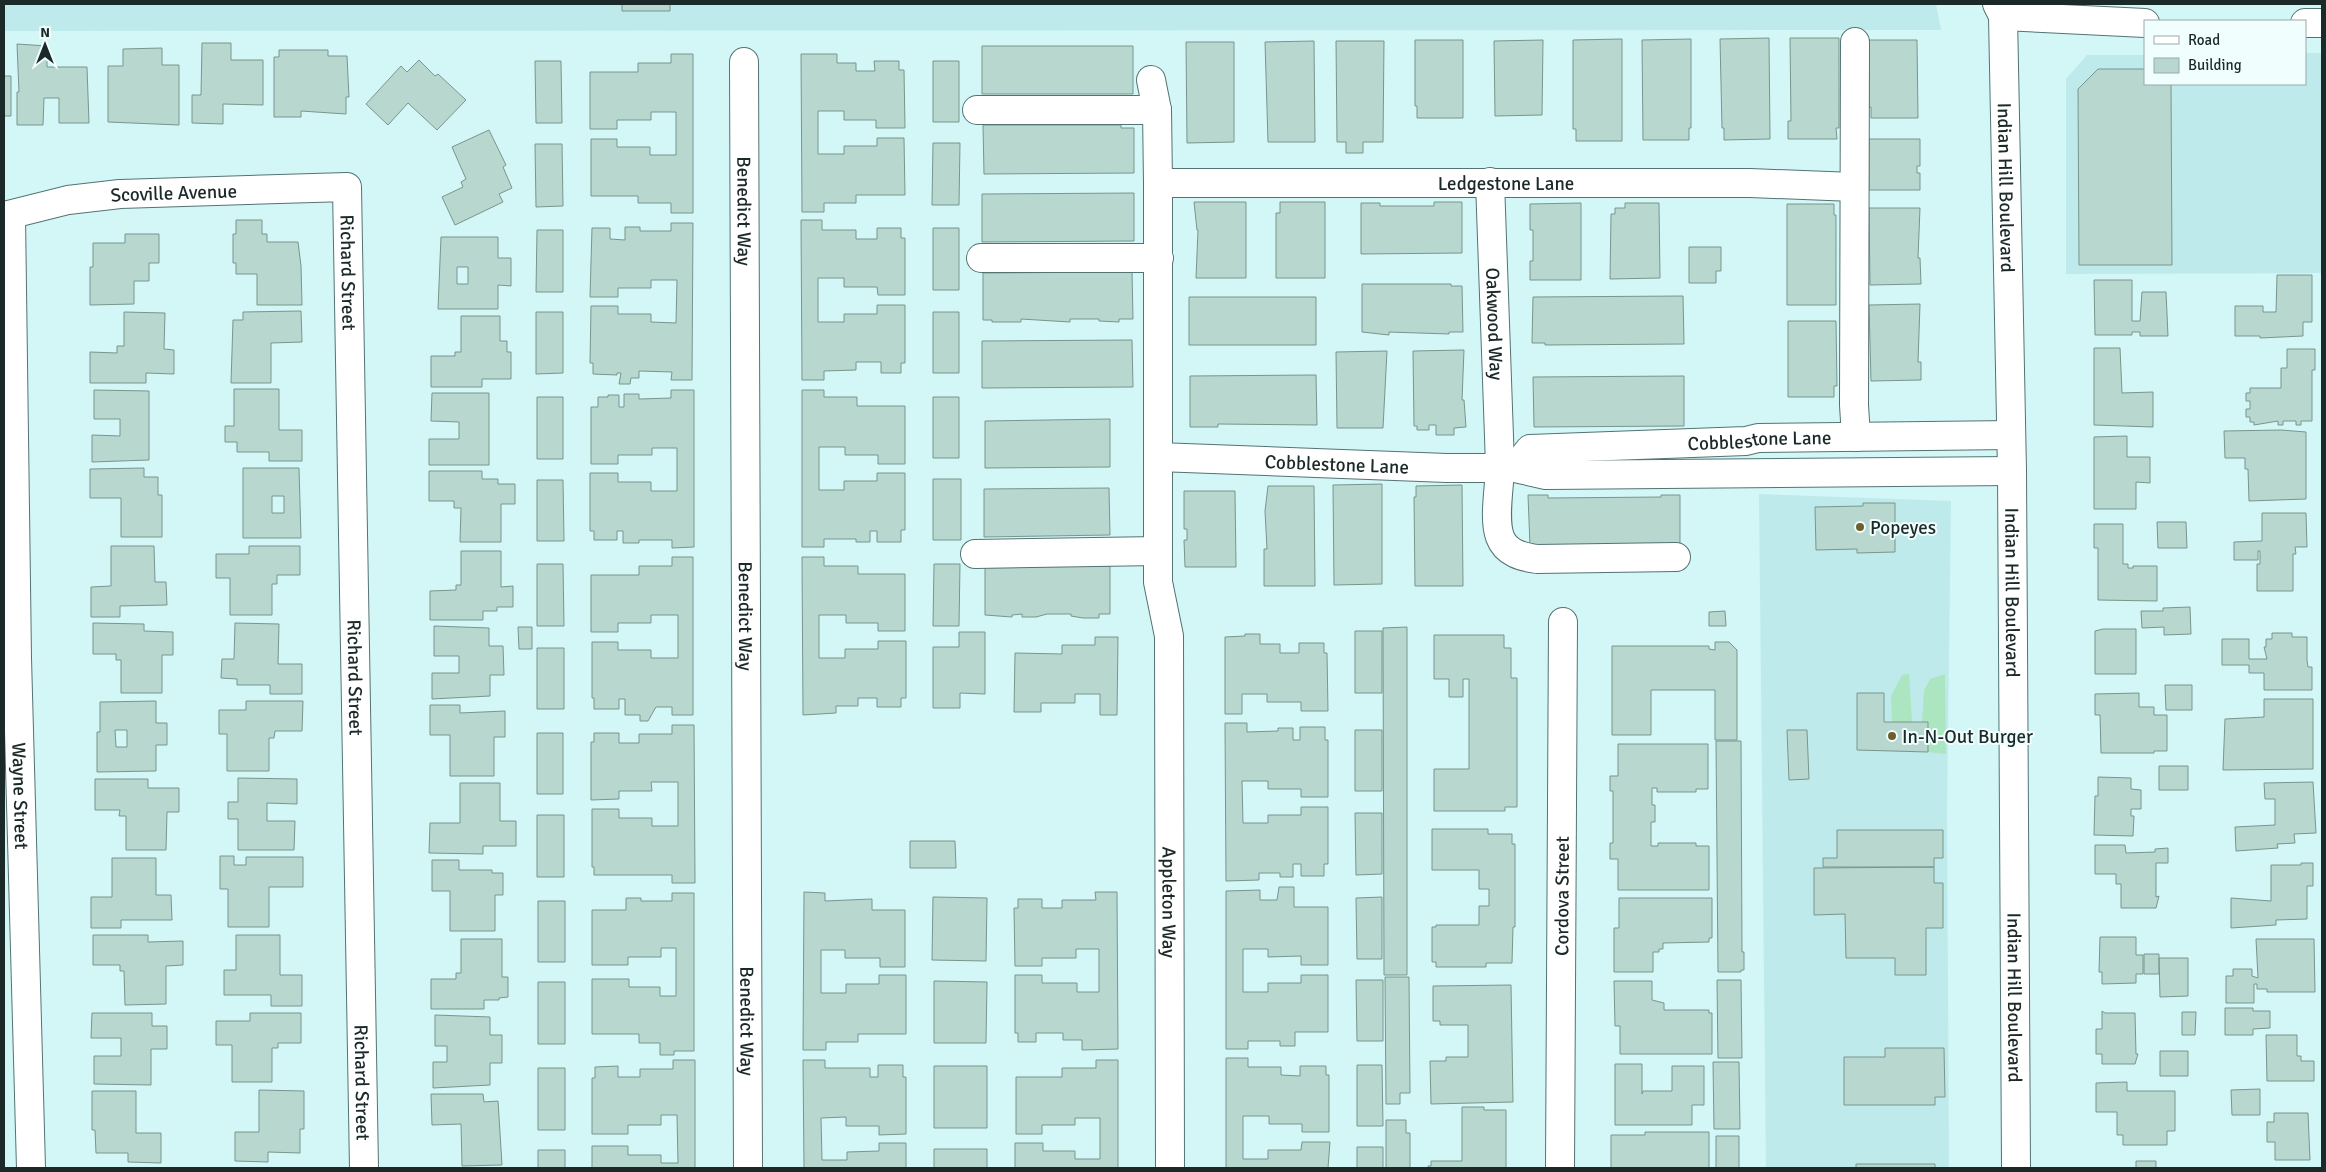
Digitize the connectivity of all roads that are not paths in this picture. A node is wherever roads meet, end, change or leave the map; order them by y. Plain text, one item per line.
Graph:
1 (2004, 8) edge
2 (2144, 23) edge
3 (2306, 23) edge
4 (2322, 23) edge
5 (1855, 42) dead end
6 (744, 62) dead end
7 (1151, 80) dead end
8 (977, 110) dead end
9 (1157, 110) junction
10 (1490, 182) junction
11 (1158, 183) junction
12 (347, 187) joint
13 (1854, 187) junction
14 (7, 216) edge
15 (981, 258) dead end
16 (1159, 258) junction
17 (2011, 435) junction
18 (1856, 437) junction
19 (1158, 457) junction
20 (1508, 468) junction
21 (2012, 471) junction
22 (1158, 551) junction
23 (975, 554) dead end
24 (1676, 557) dead end
25 (1563, 622) dead end
26 (11, 658) edge
27 (31, 1168) edge
28 (364, 1168) edge
29 (748, 1168) edge
30 (1170, 1168) edge
31 (1560, 1168) edge
32 (2016, 1168) edge

1 - 2 street
1 - 17 street, Indian Hill Boulevard
3 - 4 street
5 - 13 street
6 - 29 street, Benedict Way
7 - 9 street, Appleton Way
8 - 9 street
9 - 11 street, Appleton Way
10 - 11 street, Ledgestone Lane
10 - 13 street, Ledgestone Lane
10 - 20 street, Oakwood Way
11 - 16 street, Appleton Way
12 - 14 street, Scoville Avenue
12 - 28 street, Richard Street
13 - 18 street
14 - 26 street, Wayne Street
15 - 16 street
16 - 19 street, Appleton Way
17 - 18 street, Cobblestone Lane
17 - 21 street, Indian Hill Boulevard
18 - 20 street, Cobblestone Lane
19 - 20 street, Cobblestone Lane
19 - 22 street, Appleton Way
20 - 21 street, Cobblestone Lane
20 - 24 street, Oakwood Way
21 - 32 street, Indian Hill Boulevard
22 - 23 street
22 - 30 street, Appleton Way
25 - 31 street, Cordova Street
26 - 27 street, Wayne Street

